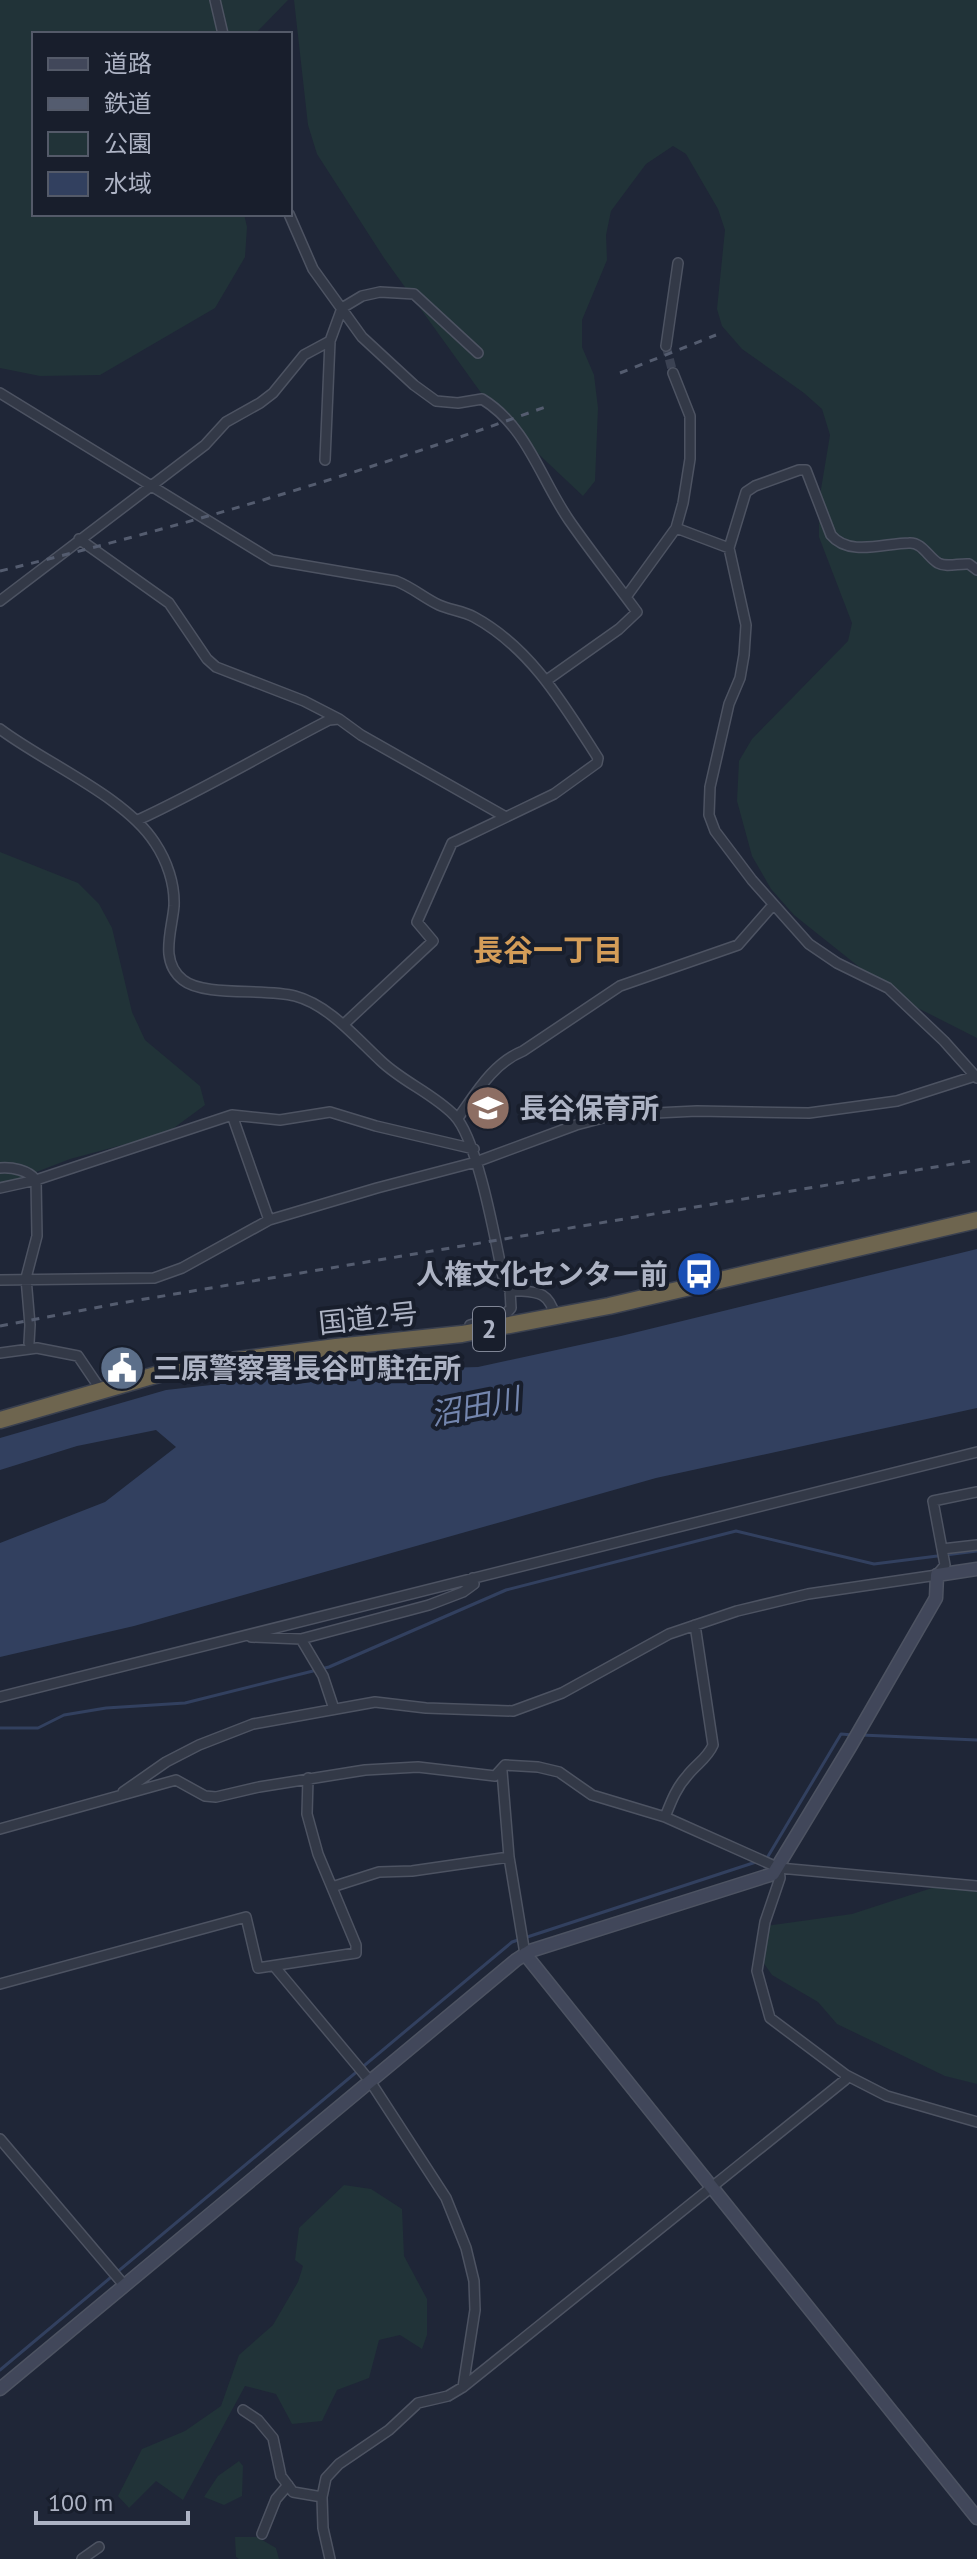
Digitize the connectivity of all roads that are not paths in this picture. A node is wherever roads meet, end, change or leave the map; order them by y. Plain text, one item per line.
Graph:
1 (215, 0) edge
2 (223, 32) edge
3 (290, 216) edge
4 (678, 263) dead end
5 (342, 308) junction
6 (330, 341) junction
7 (666, 346) tunnel mouth
8 (478, 353) dead end
9 (673, 373) tunnel mouth
10 (0, 393) edge
11 (325, 460) dead end
12 (149, 485) junction
13 (676, 528) junction
14 (79, 539) junction
15 (729, 548) junction
16 (977, 570) edge
17 (626, 597) junction
18 (0, 601) edge
19 (547, 680) junction
20 (339, 719) junction
21 (0, 729) edge
22 (504, 816) junction
23 (138, 820) junction
24 (773, 905) junction
25 (343, 1025) junction
26 (976, 1077) edge
27 (232, 1115) junction
28 (458, 1118) junction
29 (474, 1149) junction
30 (476, 1162) junction
31 (0, 1168) edge
32 (36, 1180) junction
33 (0, 1188) edge
34 (269, 1220) junction
35 (977, 1220) edge
36 (26, 1278) junction
37 (0, 1280) edge
38 (510, 1290) junction
39 (555, 1316) junction
40 (427, 1337) junction
41 (29, 1343) junction
42 (52, 1350) junction
43 (0, 1353) edge
44 (101, 1390) junction
45 (0, 1420) edge
46 (977, 1452) edge
47 (977, 1492) edge
48 (977, 1545) edge
49 (942, 1549) junction
50 (977, 1569) edge
51 (941, 1570) junction
52 (473, 1578) junction
53 (695, 1625) junction
54 (248, 1635) junction
55 (301, 1639) junction
56 (0, 1697) edge
57 (334, 1709) junction
58 (502, 1771) junction
59 (308, 1778) junction
60 (123, 1795) junction
61 (665, 1817) junction
62 (0, 1829) edge
63 (509, 1857) junction
64 (779, 1868) junction
65 (977, 1886) edge
66 (332, 1887) junction
67 (524, 1952) junction
68 (274, 1966) junction
69 (0, 1984) edge
70 (846, 2075) junction
71 (370, 2081) junction
72 (977, 2122) edge
73 (0, 2139) edge
74 (712, 2189) junction
75 (124, 2285) junction
76 (463, 2387) junction
77 (0, 2389) edge
78 (243, 2410) dead end
79 (288, 2485) junction
80 (322, 2497) junction
81 (977, 2518) edge
82 (262, 2534) dead end
83 (99, 2547) dead end
84 (82, 2559) edge
85 (330, 2559) edge

1 - 2 street
3 - 5 street
4 - 7 street
5 - 6 street
5 - 8 street
5 - 17 street
6 - 11 street
6 - 12 street
9 - 13 street
10 - 12 street
12 - 14 street
12 - 19 street
13 - 15 street
13 - 17 street
14 - 18 street
14 - 20 street
15 - 16 street
15 - 24 street
17 - 19 street
19 - 22 street
20 - 22 street
20 - 23 street
21 - 23 street
22 - 25 street
23 - 25 street
24 - 26 street
24 - 28 street
25 - 28 street
26 - 30 street
27 - 29 street
27 - 32 street
27 - 34 street
28 - 29 street
29 - 30 street
30 - 34 street
30 - 38 street
31 - 32 street
32 - 33 street
32 - 36 street
34 - 36 street
35 - 39 highway, 国道2号 / 2
36 - 37 street
36 - 41 street
38 - 39 street
38 - 40 street
39 - 40 highway, 国道2号 / 2
40 - 44 highway, 国道2号 / 2
41 - 42 street
41 - 43 street
42 - 43 street
42 - 44 street
44 - 45 highway, 国道2号 / 2
46 - 52 street
47 - 49 street
48 - 49 street
49 - 51 street
50 - 51 street
51 - 53 street
51 - 64 street
52 - 54 street
52 - 55 street
53 - 57 street
53 - 61 street
54 - 55 street
54 - 56 street
55 - 57 street
57 - 60 street
58 - 59 street
58 - 61 street
58 - 63 street
59 - 60 street
59 - 66 street
60 - 62 street
61 - 64 street
63 - 66 street
63 - 67 street
64 - 65 street
64 - 67 street
64 - 70 street
66 - 68 street
67 - 71 street
67 - 74 street
68 - 69 street
68 - 71 street
70 - 72 street
70 - 74 street
71 - 75 street
71 - 76 street
73 - 75 street
74 - 76 street
74 - 81 street
75 - 77 street
76 - 80 street
78 - 79 street
79 - 80 street
79 - 82 street
80 - 85 street
83 - 84 street

